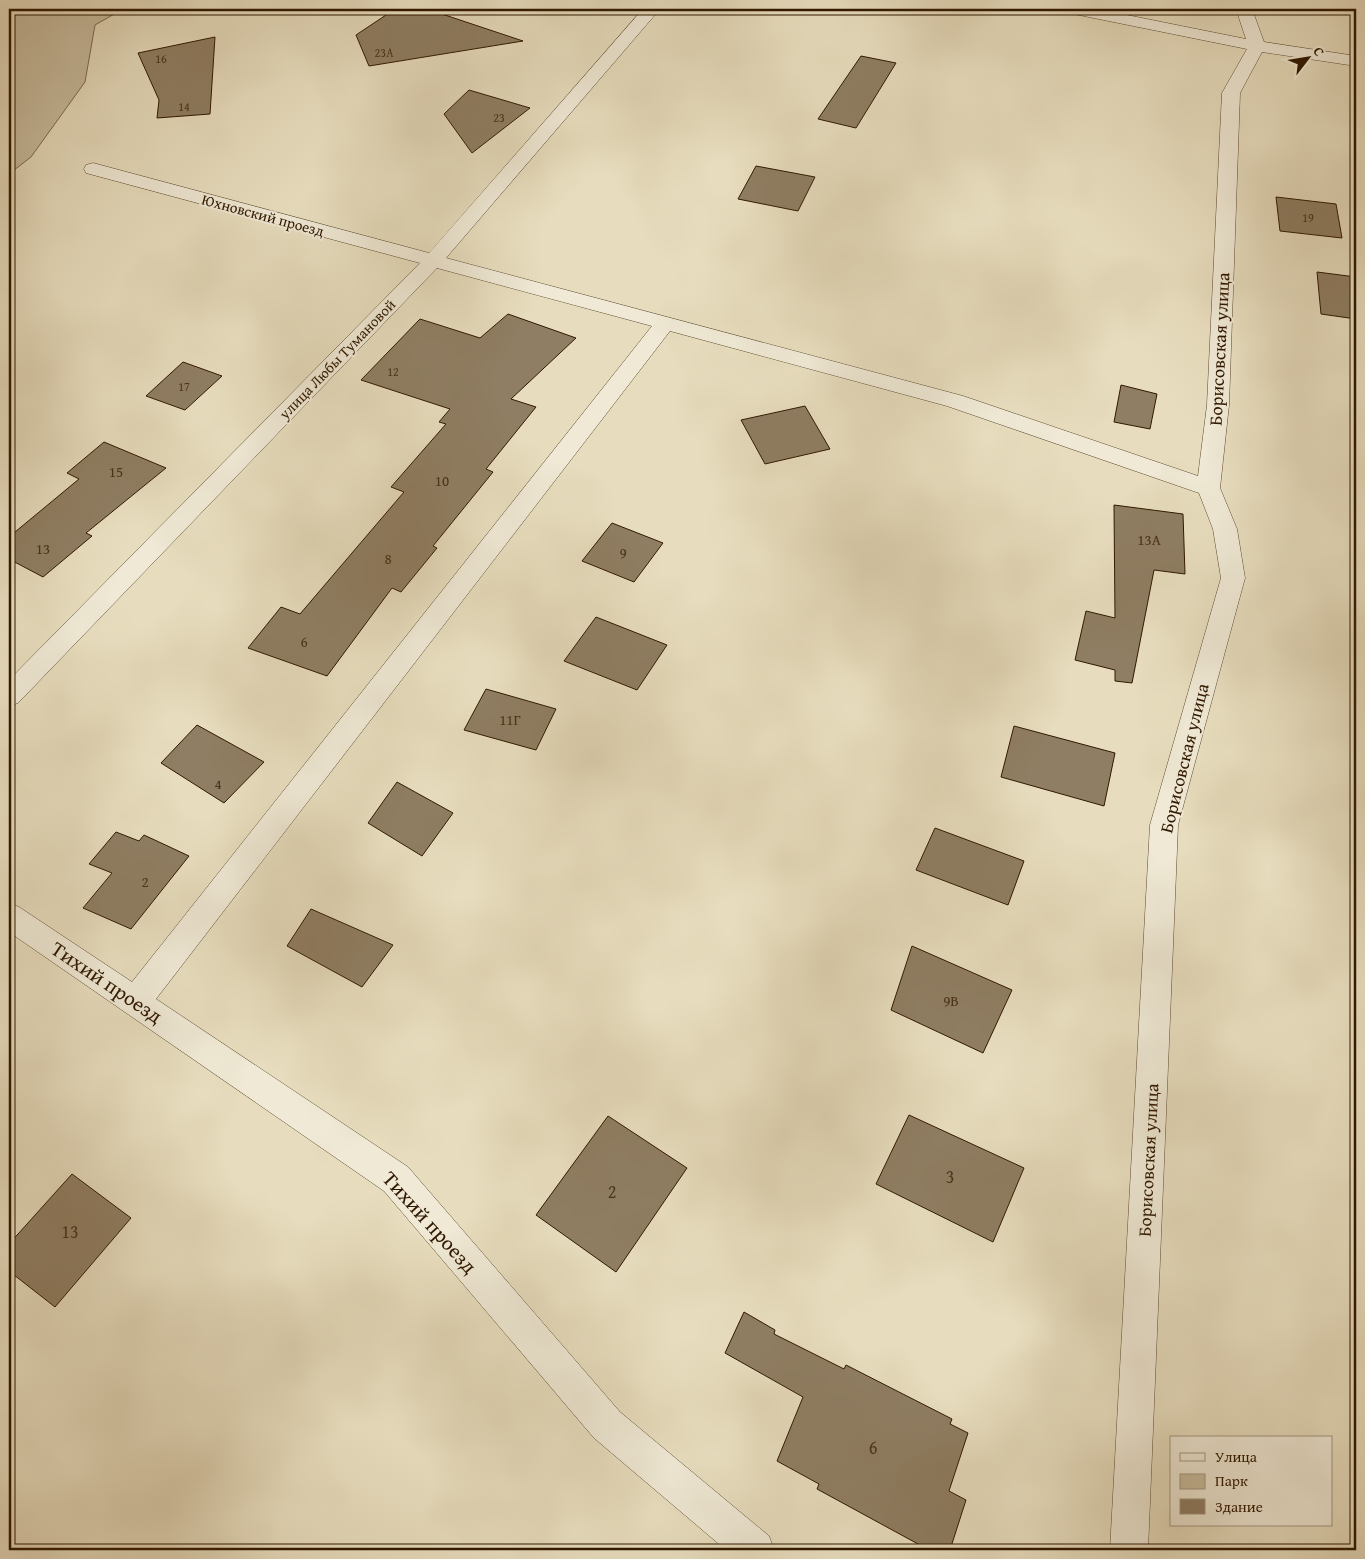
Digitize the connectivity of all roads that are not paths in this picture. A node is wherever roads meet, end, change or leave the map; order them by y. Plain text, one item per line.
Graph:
1 (652, 9) edge
2 (1074, 9) edge
3 (1244, 9) edge
4 (1257, 46) junction
5 (1356, 61) edge
6 (93, 169) dead end
7 (433, 261) junction
8 (666, 322) junction
9 (1208, 488) junction
10 (9, 696) edge
11 (9, 916) edge
12 (136, 1001) junction
13 (755, 1550) edge
14 (1129, 1550) edge

1 - 7 street, улица Любы Тумановой
2 - 4 street
3 - 4 street
4 - 5 street
4 - 9 street, Борисовская улица
6 - 7 street, Юхновский проезд
7 - 8 street, Юхновский проезд
7 - 10 street, улица Любы Тумановой
8 - 9 street, Юхновский проезд
8 - 12 street
9 - 14 street, Борисовская улица
11 - 12 street, Тихий проезд
12 - 13 street, Тихий проезд

